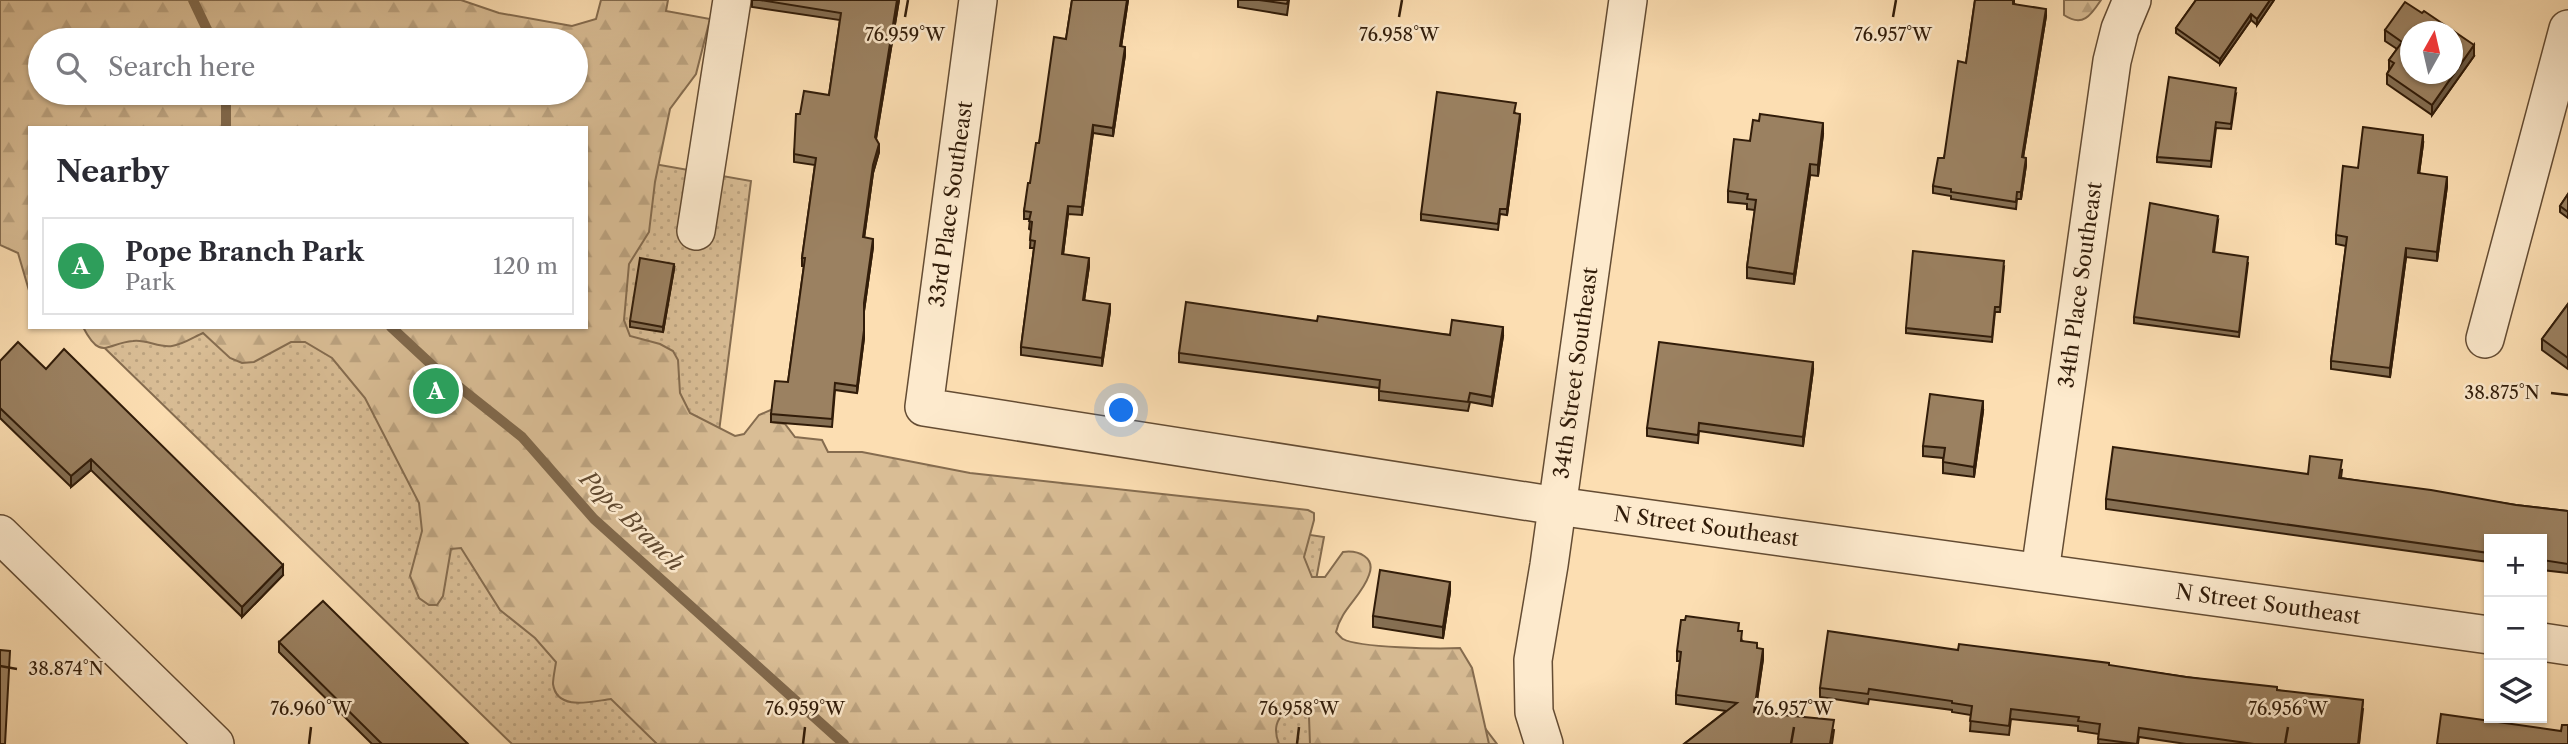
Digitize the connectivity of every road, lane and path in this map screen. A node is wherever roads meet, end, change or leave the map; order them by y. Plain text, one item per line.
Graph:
1 (732, 0) edge
2 (978, 0) edge
3 (1628, 0) edge
4 (2132, 0) edge
5 (2568, 29) edge
6 (696, 231) dead end
7 (2485, 339) dead end
8 (924, 407) joint
9 (1557, 506) junction
10 (0, 534) edge
11 (2040, 572) junction
12 (2484, 634) edge
13 (2547, 643) edge
14 (2568, 646) edge
15 (215, 744) edge
16 (1544, 744) edge

1 - 6 street
2 - 8 street, 33rd Place Southeast
3 - 9 street, 34th Street Southeast
4 - 11 street, 34th Place Southeast
5 - 7 street
8 - 9 street, N Street Southeast
9 - 11 street, N Street Southeast
9 - 16 street, 34th Street Southeast
10 - 15 street
11 - 12 street, N Street Southeast
13 - 14 street

